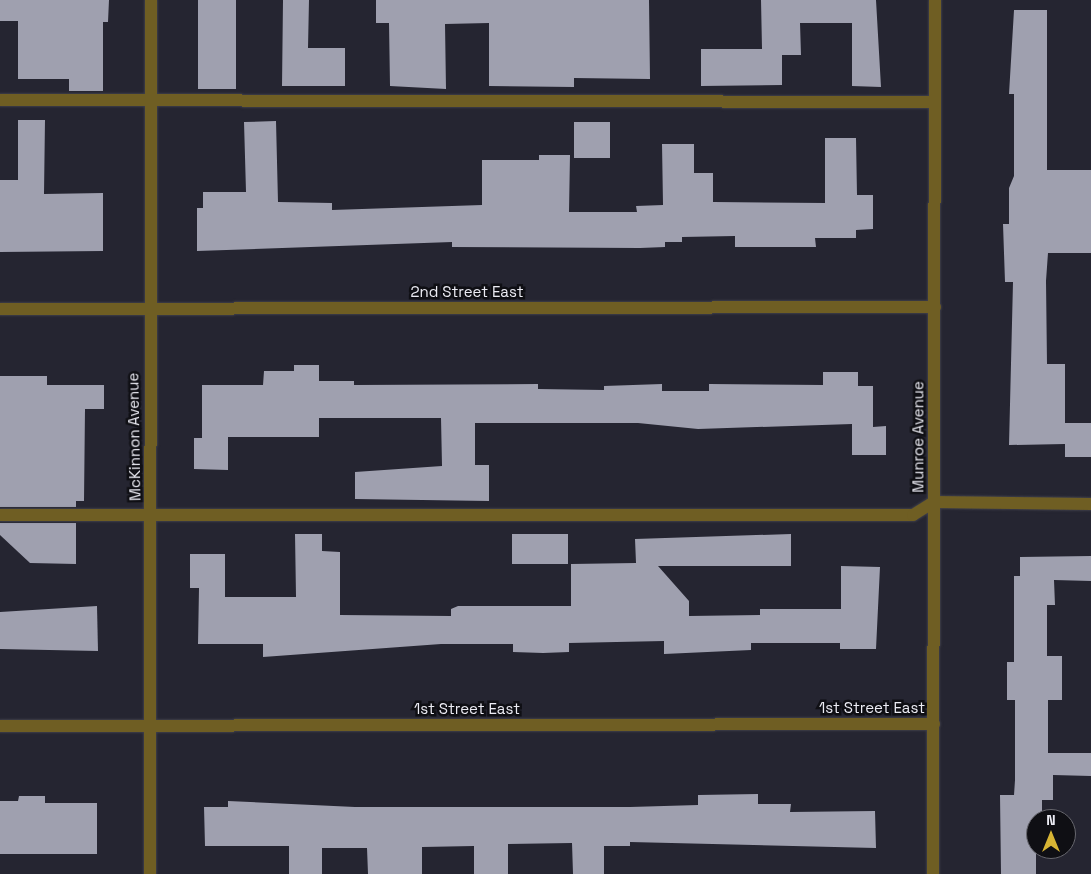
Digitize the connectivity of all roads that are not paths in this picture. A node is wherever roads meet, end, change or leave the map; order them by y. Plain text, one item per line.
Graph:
1 (151, 0) edge
2 (935, 0) edge
3 (0, 100) edge
4 (151, 100) junction
5 (934, 102) junction
6 (935, 307) junction
7 (0, 309) edge
8 (148, 309) junction
9 (934, 502) junction
10 (1091, 504) edge
11 (0, 515) edge
12 (151, 515) junction
13 (934, 724) junction
14 (0, 726) edge
15 (150, 726) junction
16 (150, 874) edge
17 (933, 874) edge

1 - 4 street, McKinnon Avenue
2 - 5 street, Munroe Avenue
3 - 4 street
4 - 5 street
4 - 8 street, McKinnon Avenue
5 - 6 street, Munroe Avenue
6 - 8 street, 2nd Street East
6 - 9 street, Munroe Avenue
7 - 8 street, 2nd Street East
8 - 12 street, McKinnon Avenue
9 - 10 street
9 - 12 street
9 - 13 street, Munroe Avenue
11 - 12 street
12 - 15 street, McKinnon Avenue
13 - 15 street, 1st Street East
13 - 17 street, Munroe Avenue
14 - 15 street, 1st Street East
15 - 16 street, McKinnon Avenue

